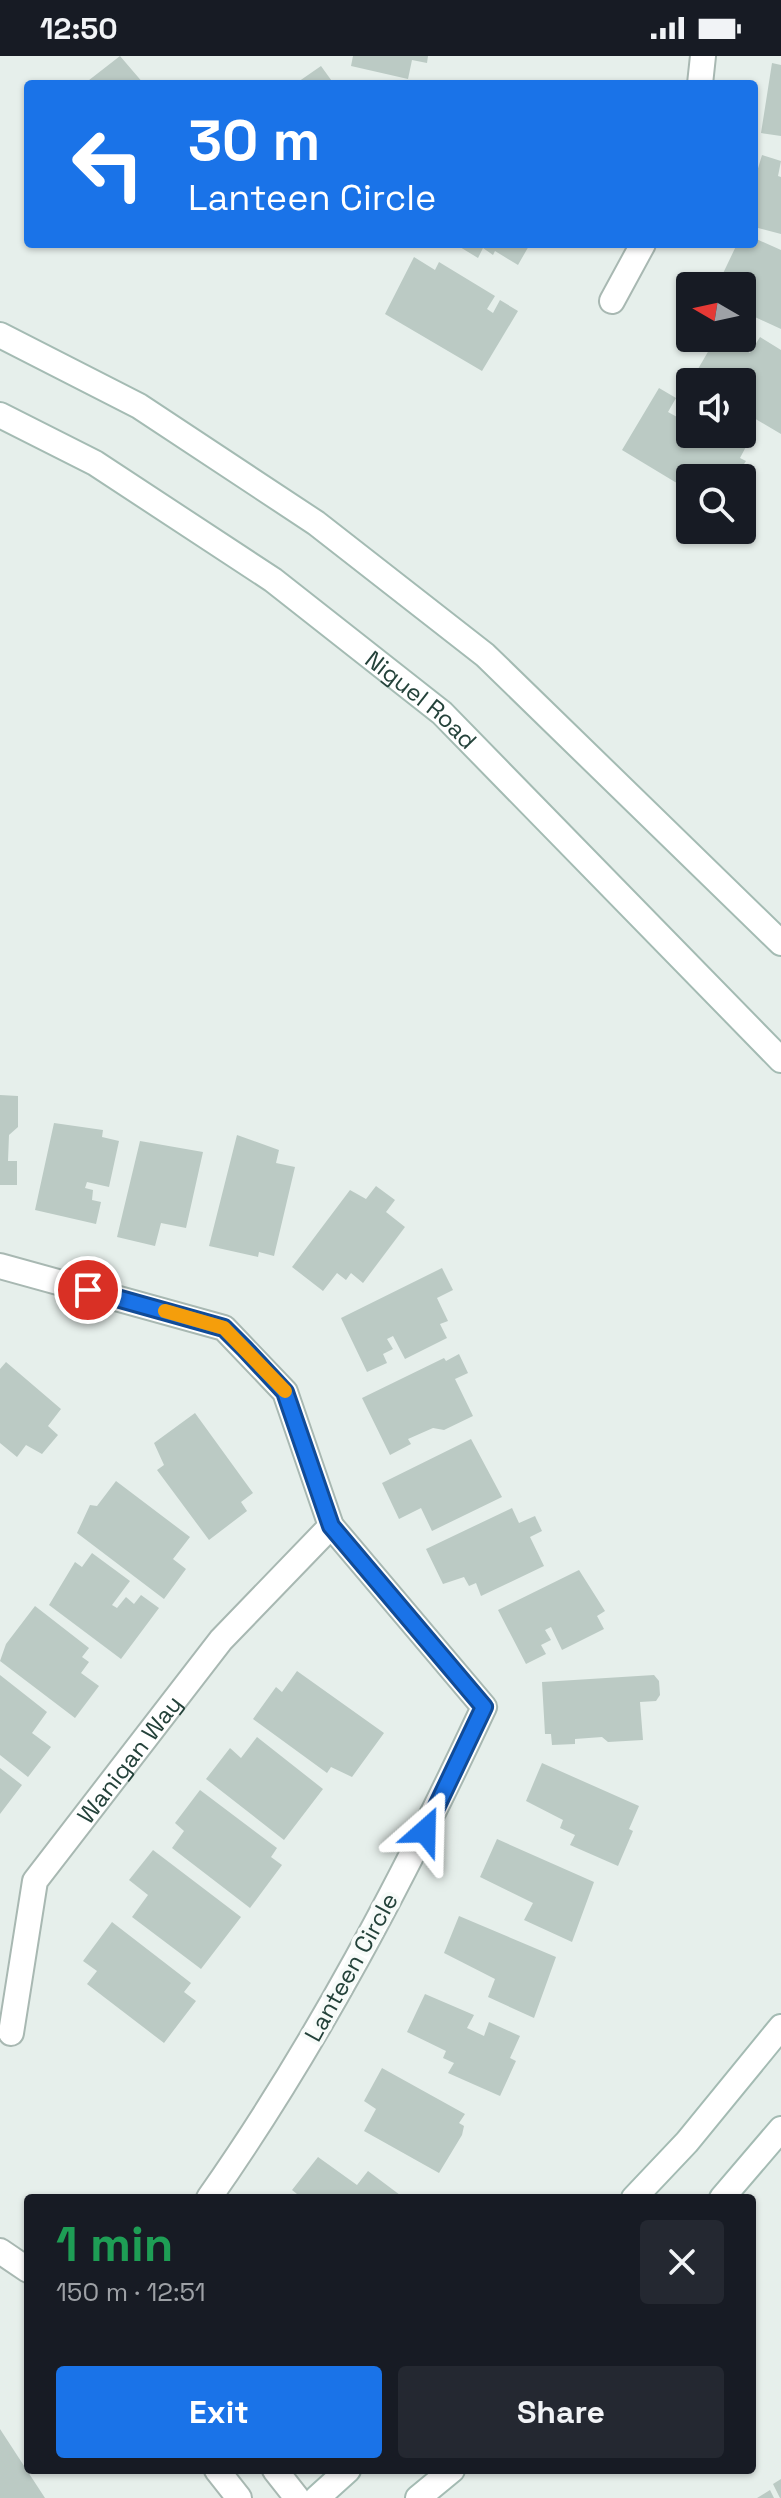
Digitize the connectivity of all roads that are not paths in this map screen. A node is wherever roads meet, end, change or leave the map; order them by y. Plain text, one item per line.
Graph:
1 (703, 56) edge
2 (700, 80) edge
3 (641, 248) edge
4 (612, 301) dead end
5 (0, 335) edge
6 (0, 415) edge
7 (781, 943) edge
8 (781, 1060) edge
9 (0, 1266) edge
10 (331, 1526) junction
11 (781, 2027) edge
12 (11, 2033) dead end
13 (781, 2129) edge
14 (212, 2194) edge
15 (638, 2194) edge
16 (725, 2194) edge
17 (0, 2251) edge
18 (24, 2267) edge
19 (220, 2474) edge
20 (278, 2474) edge
21 (344, 2474) edge
22 (447, 2474) edge
23 (239, 2498) edge
24 (297, 2498) edge
25 (317, 2498) edge
26 (418, 2498) edge

1 - 2 main road
3 - 4 main road
5 - 7 main road
6 - 8 main road, Niguel Road
9 - 10 main road, Lanteen Circle
10 - 12 main road, Wanigan Way
10 - 14 main road, Lanteen Circle
11 - 15 main road
13 - 16 main road
17 - 18 main road
19 - 23 main road
20 - 24 main road
21 - 25 main road
22 - 26 main road

